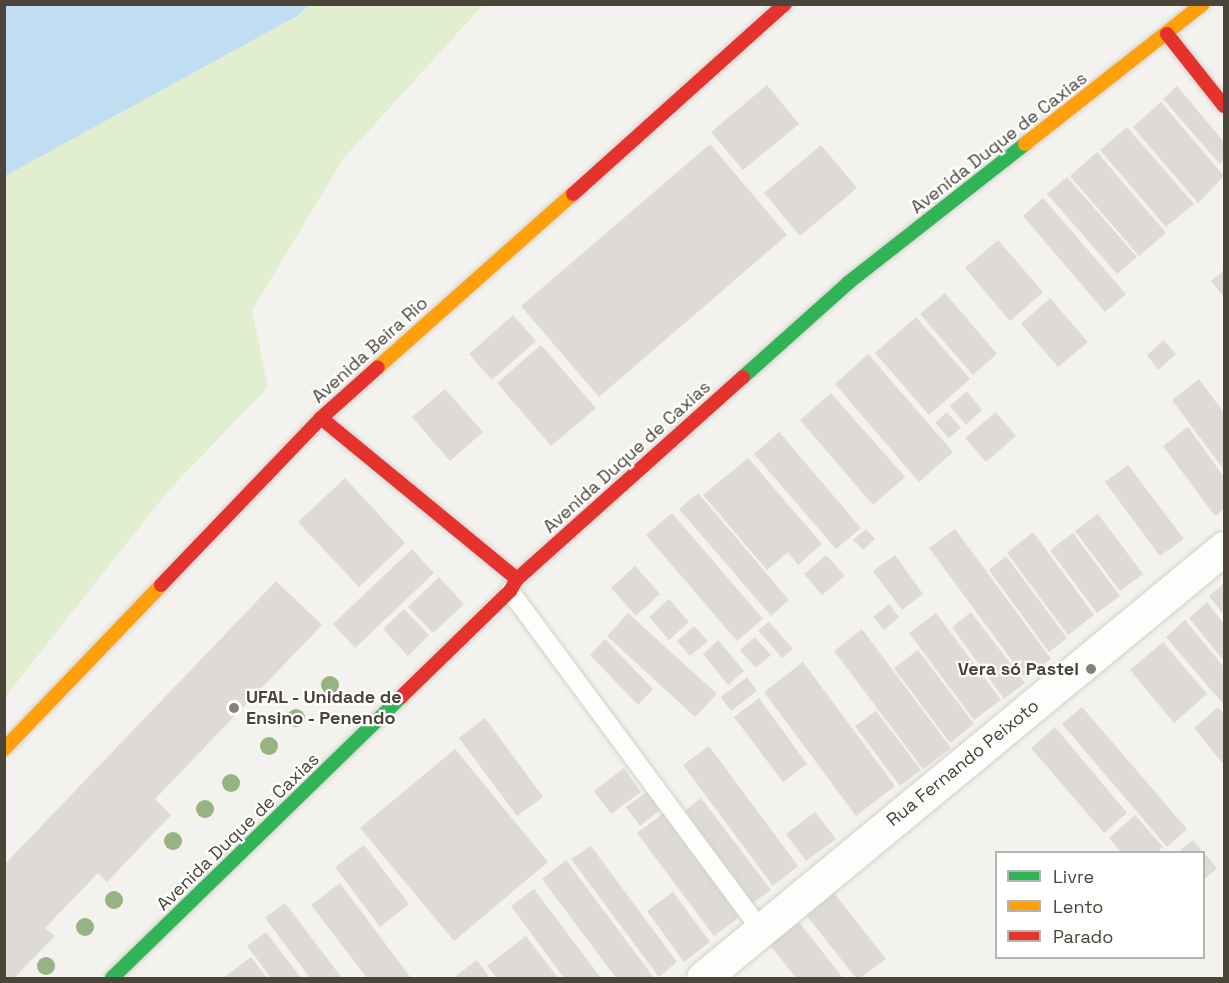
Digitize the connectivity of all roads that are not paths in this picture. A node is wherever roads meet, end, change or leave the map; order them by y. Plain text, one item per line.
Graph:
1 (784, 4) edge
2 (1196, 6) edge
3 (1167, 34) junction
4 (1224, 106) edge
5 (321, 417) junction
6 (1224, 548) edge
7 (514, 585) junction
8 (4, 749) edge
9 (761, 930) junction
10 (112, 978) edge
11 (703, 978) edge

1 - 5 main road, Avenida Beira Rio
2 - 3 main road, Avenida Duque de Caxias
3 - 4 main road
3 - 7 main road, Avenida Duque de Caxias
5 - 7 main road
5 - 8 main road, Avenida Beira Rio
6 - 9 street, Rua Fernando Peixoto
7 - 9 lane
7 - 10 main road, Avenida Duque de Caxias
9 - 11 street, Rua Fernando Peixoto

